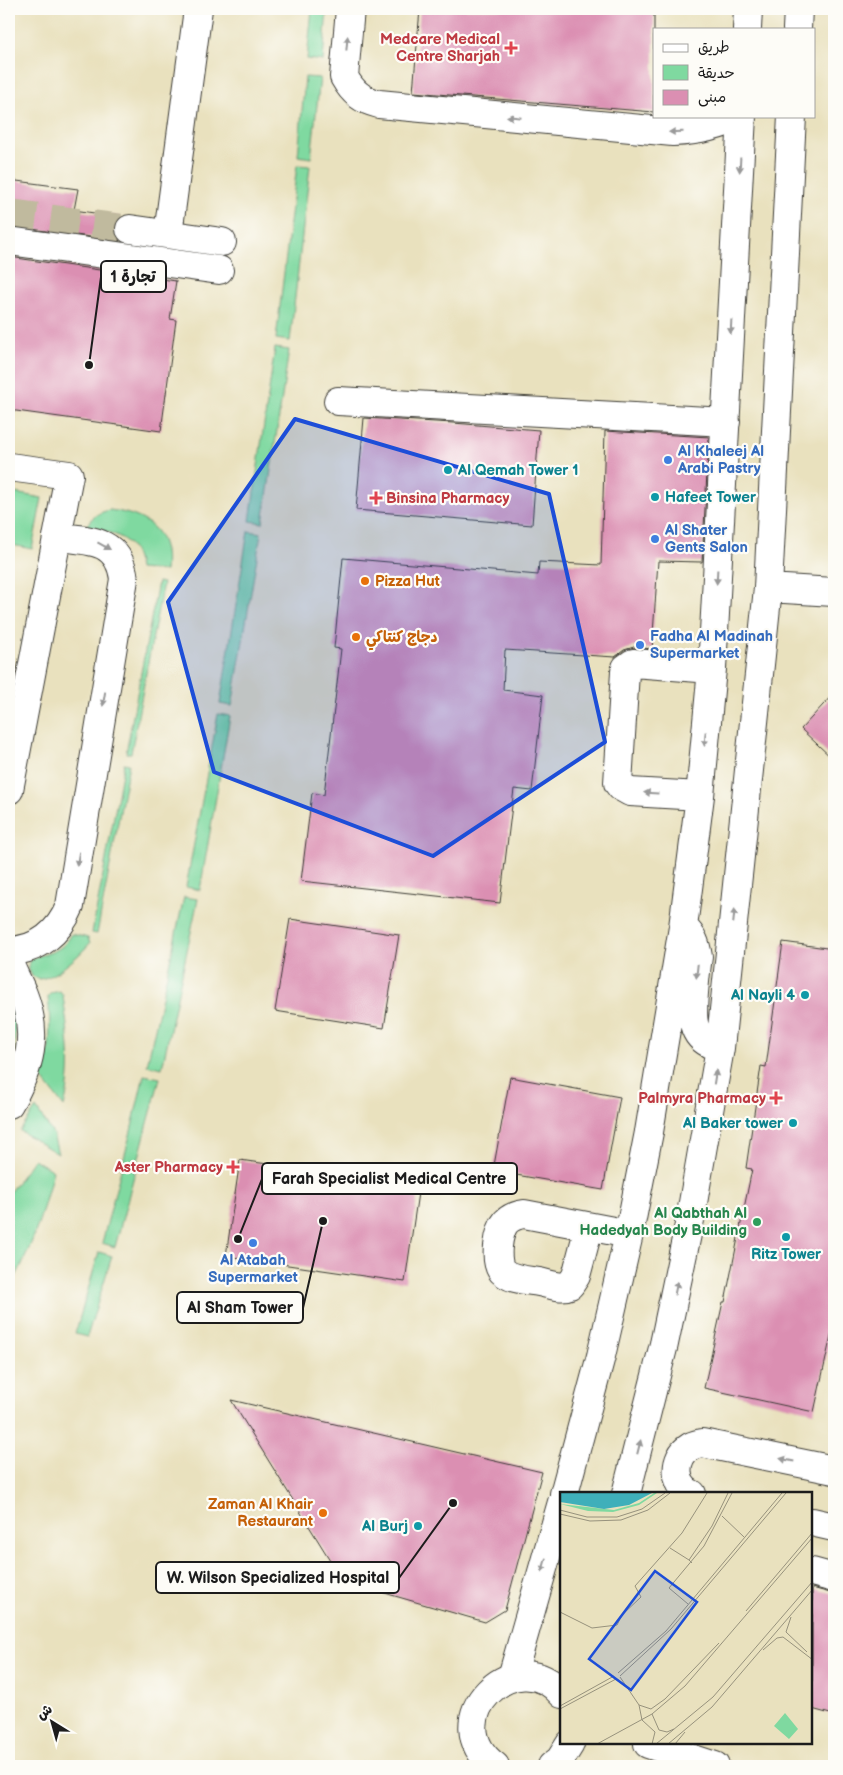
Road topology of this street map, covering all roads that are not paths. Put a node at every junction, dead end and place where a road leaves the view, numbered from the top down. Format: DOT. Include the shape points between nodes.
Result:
graph roads {
  1 [pos="198,9"];
  2 [pos="350,9"];
  3 [pos="748,9"];
  4 [pos="798,9"];
  5 [pos="747,28"];
  6 [pos="797,28"];
  7 [pos="736,118"];
  8 [pos="741,118"];
  9 [pos="792,118"];
  10 [pos="130,229"];
  11 [pos="168,234"];
  12 [pos="9,241"];
  13 [pos="222,242"];
  14 [pos="219,270"];
  15 [pos="338,401"];
  16 [pos="726,422"];
  17 [pos="9,467"];
  18 [pos="57,537"];
  19 [pos="768,588"];
  20 [pos="834,592"];
  21 [pos="712,669"];
  22 [pos="9,790"];
  23 [pos="700,796"];
  24 [pos="683,927"];
  25 [pos="9,951"];
  26 [pos="9,963"];
  27 [pos="16,997"];
  28 [pos="720,1048"];
  29 [pos="13,1087"];
  30 [pos="589,1226"];
  31 [pos="629,1234"];
  32 [pos="834,1470"];
  33 [pos="565,1492"];
  34 [pos="627,1492"];
  35 [pos="688,1492"];
  36 [pos="560,1509"];
  37 [pos="813,1522"];
  38 [pos="834,1527"];
  39 [pos="813,1572"];
  40 [pos="834,1578"];
  41 [pos="512,1677"];
  42 [pos="560,1692"];
  43 [pos="569,1745"];
  44 [pos="651,1745"];
  45 [pos="489,1764"];
  46 [pos="552,1766"];
  47 [pos="715,1766"];
  1 -- 11 [label="street"];
  7 -- 2 [label="street, one-way" via="709,128 673,132 368,101 358,96 344,78"];
  3 -- 5 [label="street"];
  4 -- 6 [label="street"];
  8 -- 16 [label="street, one-way"];
  9 -- 19 [label="street"];
  10 -- 11 [label="street"];
  11 -- 13 [label="street"];
  12 -- 14 [label="street"];
  15 -- 16 [label="street"];
  16 -- 21 [label="street, one-way"];
  17 -- 18 [label="street" via="69,476"];
  18 -- 22 [label="street"];
  18 -- 25 [label="street, one-way" via="92,540 108,547 120,561 124,579 70,906 66,918 50,936 29,949"];
  19 -- 20 [label="street"];
  28 -- 19 [label="street, one-way"];
  21 -- 23 [label="street, one-way"];
  23 -- 21 [label="street, one-way" via="630,792 618,783 626,668 633,663"];
  23 -- 24 [label="street"];
  24 -- 28 [label="street, one-way" via="697,948 695,1028 705,1042"];
  24 -- 31 [label="street" via="650,1132"];
  26 -- 27 [label="street"];
  27 -- 29 [label="street" via="31,1023 31,1038 26,1069"];
  34 -- 28 [label="street, one-way" via="664,1344"];
  30 -- 31 [label="street"];
  31 -- 33 [label="street"];
  32 -- 35 [label="street, one-way" via="702,1443 689,1447 680,1457 676,1470 679,1482"];
  36 -- 41 [label="street, one-way"];
  37 -- 38 [label="street"];
  39 -- 40 [label="street"];
  41 -- 42 [label="street" via="543,1679"];
  41 -- 45 [label="street" via="488,1690 476,1710 474,1734 478,1748"];
  43 -- 46 [label="street"];
  44 -- 47 [label="street"];
}
